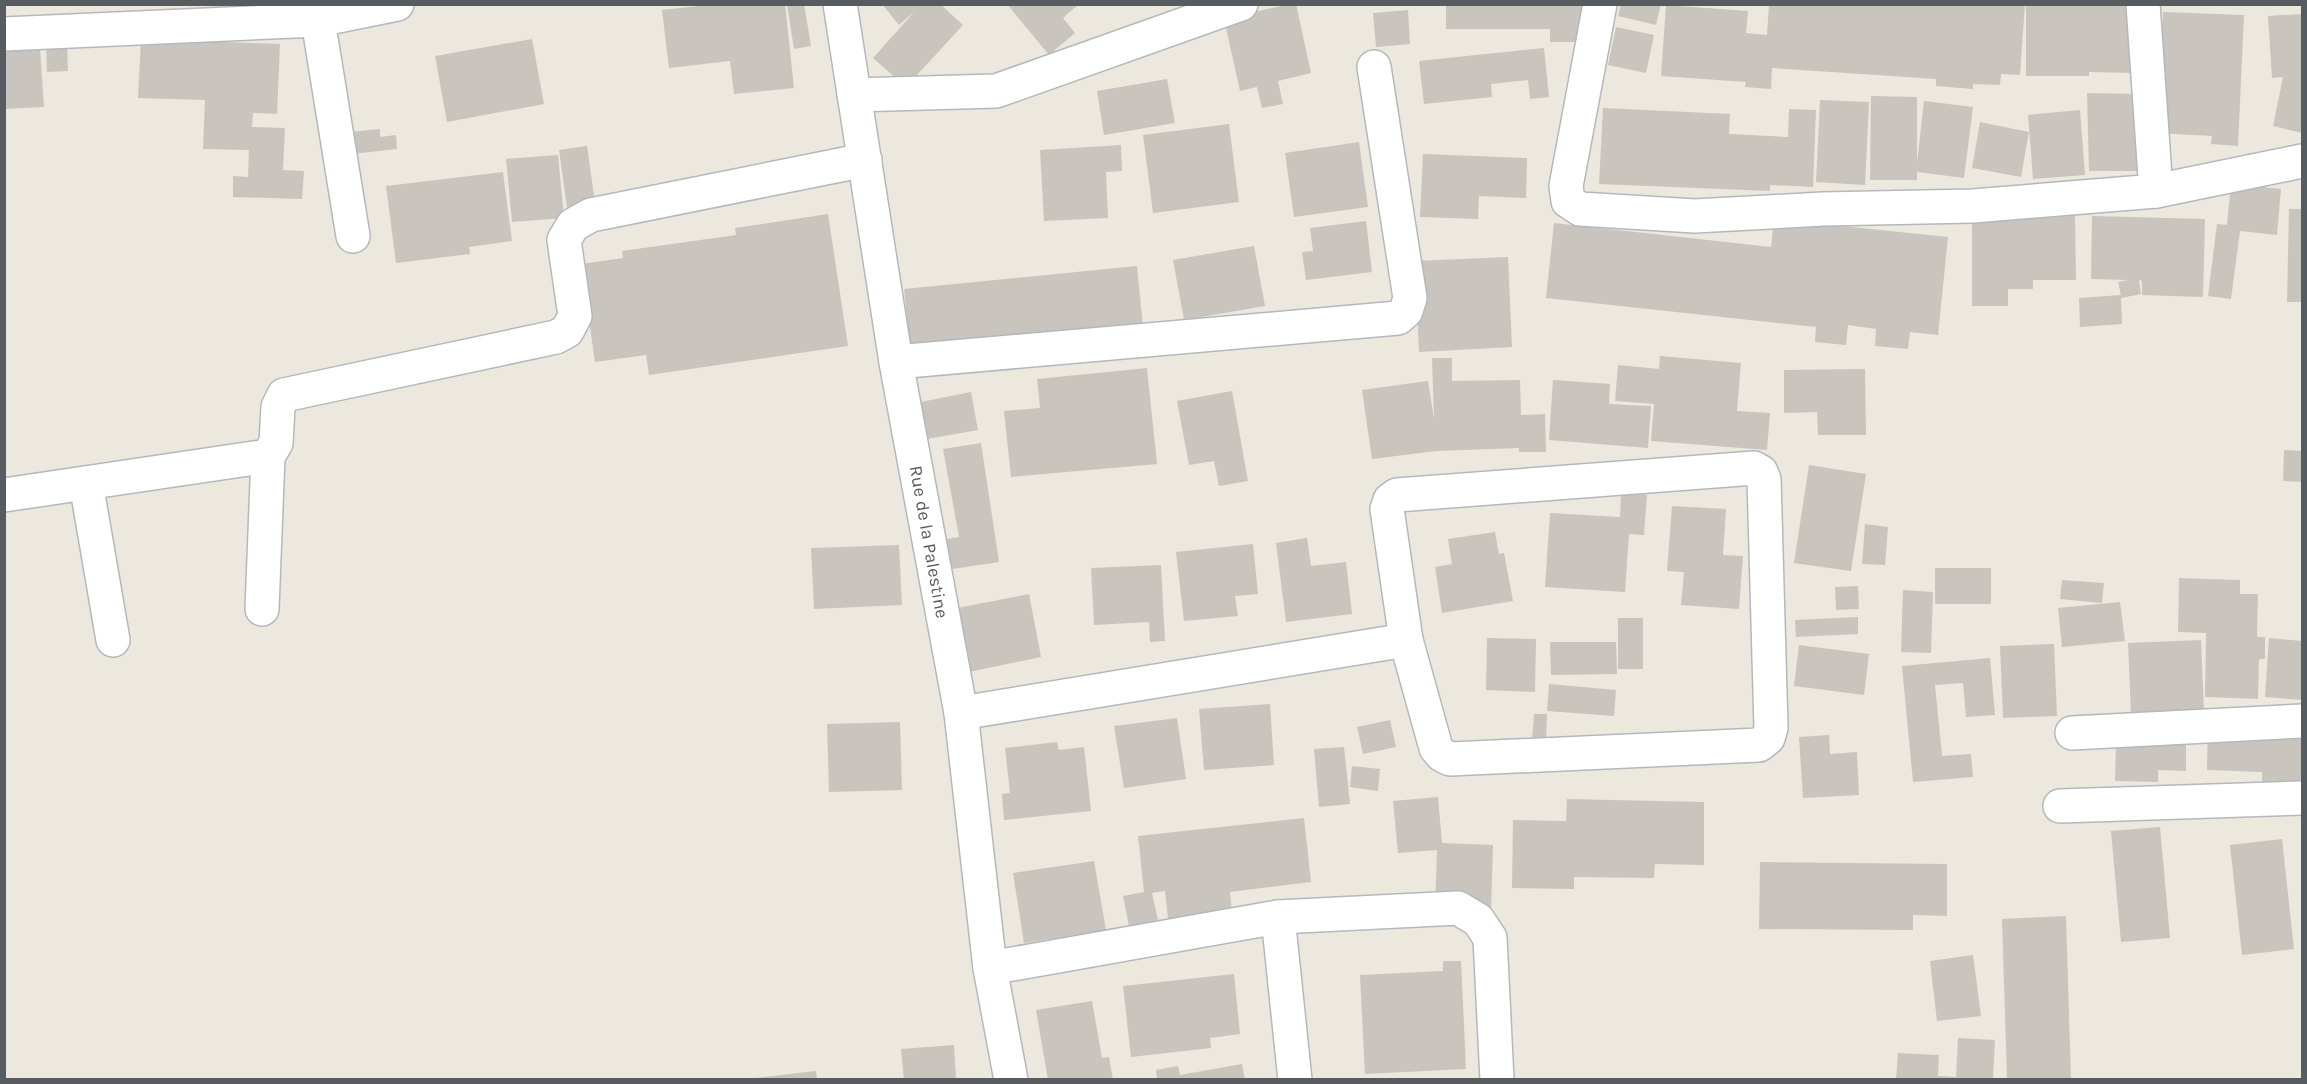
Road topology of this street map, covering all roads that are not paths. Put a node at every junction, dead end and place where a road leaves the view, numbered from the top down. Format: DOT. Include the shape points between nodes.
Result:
graph roads {
  1 [pos="397,4"];
  2 [pos="840,4"];
  3 [pos="1600,4"];
  4 [pos="2143,4"];
  5 [pos="1232,6"];
  6 [pos="318,20"];
  7 [pos="4,34"];
  8 [pos="1374,67"];
  9 [pos="854,95"];
  10 [pos="865,160"];
  11 [pos="2302,160"];
  12 [pos="2156,192"];
  13 [pos="354,236"];
  14 [pos="896,362"];
  15 [pos="268,456"];
  16 [pos="86,483"];
  17 [pos="4,495"];
  18 [pos="262,609"];
  19 [pos="113,640"];
  20 [pos="1406,640"];
  21 [pos="961,713"];
  22 [pos="2302,721"];
  23 [pos="2072,733"];
  24 [pos="2302,798"];
  25 [pos="2060,806"];
  26 [pos="1278,917"];
  27 [pos="990,968"];
  28 [pos="1011,1080"];
  29 [pos="1295,1080"];
  30 [pos="1497,1080"];
  1 -- 6 [label="street"];
  2 -- 9 [label="street, Rue de la Palestine"];
  3 -- 12 [label="street" via="1566,186 1568,201 1580,209 1695,216 1973,206"];
  4 -- 12 [label="street"];
  5 -- 9 [label="street" via="996,91"];
  6 -- 7 [label="street"];
  6 -- 13 [label="street"];
  8 -- 14 [label="street" via="1410,298 1398,318"];
  9 -- 10 [label="street, Rue de la Palestine"];
  10 -- 14 [label="street, Rue de la Palestine"];
  10 -- 15 [label="street" via="591,215 573,225 564,240 575,316 567,331 555,337 284,395 278,406 276,443"];
  11 -- 12 [label="street"];
  14 -- 21 [label="street, Rue de la Palestine"];
  15 -- 16 [label="street"];
  15 -- 18 [label="street"];
  16 -- 17 [label="street"];
  16 -- 19 [label="street"];
  20 -- 20 [label="street" via="1387,509 1397,495 1754,468 1761,472 1771,728 1768,738 1759,745 1450,759 1436,748"];
  20 -- 21 [label="street"];
  21 -- 27 [label="street, Rue de la Palestine"];
  22 -- 23 [label="street"];
  24 -- 25 [label="street"];
  26 -- 27 [label="street"];
  26 -- 29 [label="street"];
  26 -- 30 [label="street" via="1458,908 1478,920 1490,938"];
  27 -- 28 [label="street, Rue de la Palestine"];
}
